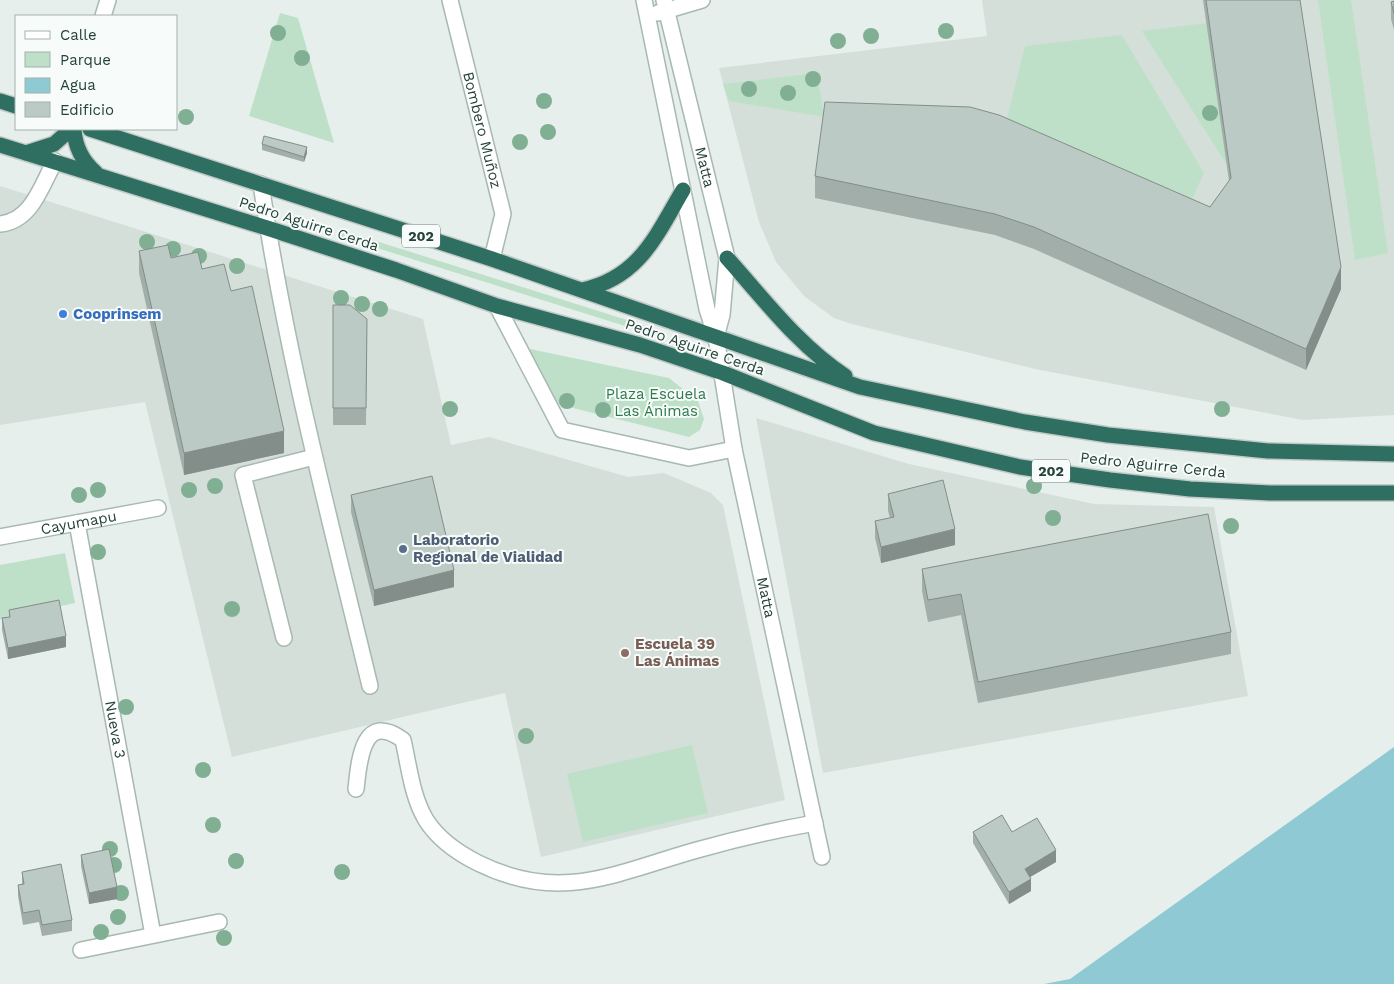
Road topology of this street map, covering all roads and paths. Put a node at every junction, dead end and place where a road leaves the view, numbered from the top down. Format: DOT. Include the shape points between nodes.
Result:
graph roads {
  1 [pos="108,0"];
  2 [pos="450,0"];
  3 [pos="644,0"];
  4 [pos="702,0"];
  5 [pos="666,5"];
  6 [pos="104,15"];
  7 [pos="647,17"];
  8 [pos="0,101"];
  9 [pos="15,106"];
  10 [pos="70,130"];
  11 [pos="74,130"];
  12 [pos="93,130"];
  13 [pos="0,145"];
  14 [pos="25,153"];
  15 [pos="54,161"];
  16 [pos="97,174"];
  17 [pos="260,184"];
  18 [pos="683,190"];
  19 [pos="0,224"];
  20 [pos="267,228"];
  21 [pos="727,258"];
  22 [pos="492,259"];
  23 [pos="581,290"];
  24 [pos="497,306"];
  25 [pos="716,337"];
  26 [pos="723,373"];
  27 [pos="860,386"];
  28 [pos="734,449"];
  29 [pos="1394,454"];
  30 [pos="314,457"];
  31 [pos="1394,493"];
  32 [pos="158,508"];
  33 [pos="77,523"];
  34 [pos="0,537"];
  35 [pos="284,638"];
  36 [pos="370,686"];
  37 [pos="356,789"];
  38 [pos="815,823"];
  39 [pos="822,857"];
  40 [pos="219,922"];
  41 [pos="153,935"];
  42 [pos="81,950"];
  1 -- 6 [label="street"];
  2 -- 22 [label="street, Bombero Muñoz" via="503,214"];
  3 -- 7 [label="street, Matta"];
  4 -- 5 [label="street"];
  5 -- 7 [label="street"];
  5 -- 21 [label="street, Matta"];
  7 -- 18 [label="street, Matta"];
  8 -- 9 [label="highway"];
  10 -- 14 [label="highway" via="45,149"];
  11 -- 16 [label="highway" via="78,150"];
  12 -- 17 [label="highway, Pedro Aguirre Cerda / 202"];
  13 -- 14 [label="highway, Pedro Aguirre Cerda / 202"];
  14 -- 15 [label="highway, Pedro Aguirre Cerda / 202"];
  15 -- 16 [label="highway, Pedro Aguirre Cerda / 202"];
  15 -- 19 [label="street" via="28,210 15,221"];
  16 -- 20 [label="highway, Pedro Aguirre Cerda / 202"];
  17 -- 20 [label="street"];
  17 -- 22 [label="highway, Pedro Aguirre Cerda / 202"];
  18 -- 23 [label="highway" via="647,251 634,265 608,282"];
  18 -- 25 [label="street, Matta" via="707,309"];
  20 -- 24 [label="highway, Pedro Aguirre Cerda / 202"];
  20 -- 30 [label="street"];
  21 -- 25 [label="street, Matta" via="722,315"];
  21 -- 27 [label="highway" via="809,348"];
  22 -- 23 [label="highway, Pedro Aguirre Cerda / 202"];
  23 -- 25 [label="highway, Pedro Aguirre Cerda / 202"];
  24 -- 26 [label="highway, Pedro Aguirre Cerda / 202" via="640,345"];
  24 -- 28 [label="street" via="562,430 689,458"];
  25 -- 26 [label="street, Matta"];
  25 -- 27 [label="highway, Pedro Aguirre Cerda / 202"];
  26 -- 28 [label="street, Matta"];
  26 -- 31 [label="highway, Pedro Aguirre Cerda / 202" via="874,434 1020,467 1190,489"];
  27 -- 29 [label="highway, Pedro Aguirre Cerda / 202" via="1025,422 1108,435 1268,451"];
  28 -- 38 [label="street, Matta"];
  30 -- 35 [label="street" via="243,475"];
  30 -- 36 [label="street"];
  32 -- 33 [label="street, Cayumapu"];
  33 -- 34 [label="street, Cayumapu"];
  33 -- 41 [label="street, Nueva 3"];
  37 -- 38 [label="street" via="362,745 381,732 397,735 403,740 418,804 425,819 443,840 492,870 537,882 560,884 600,880 722,843"];
  38 -- 39 [label="street, Matta"];
  40 -- 41 [label="street"];
  41 -- 42 [label="street"];
}
